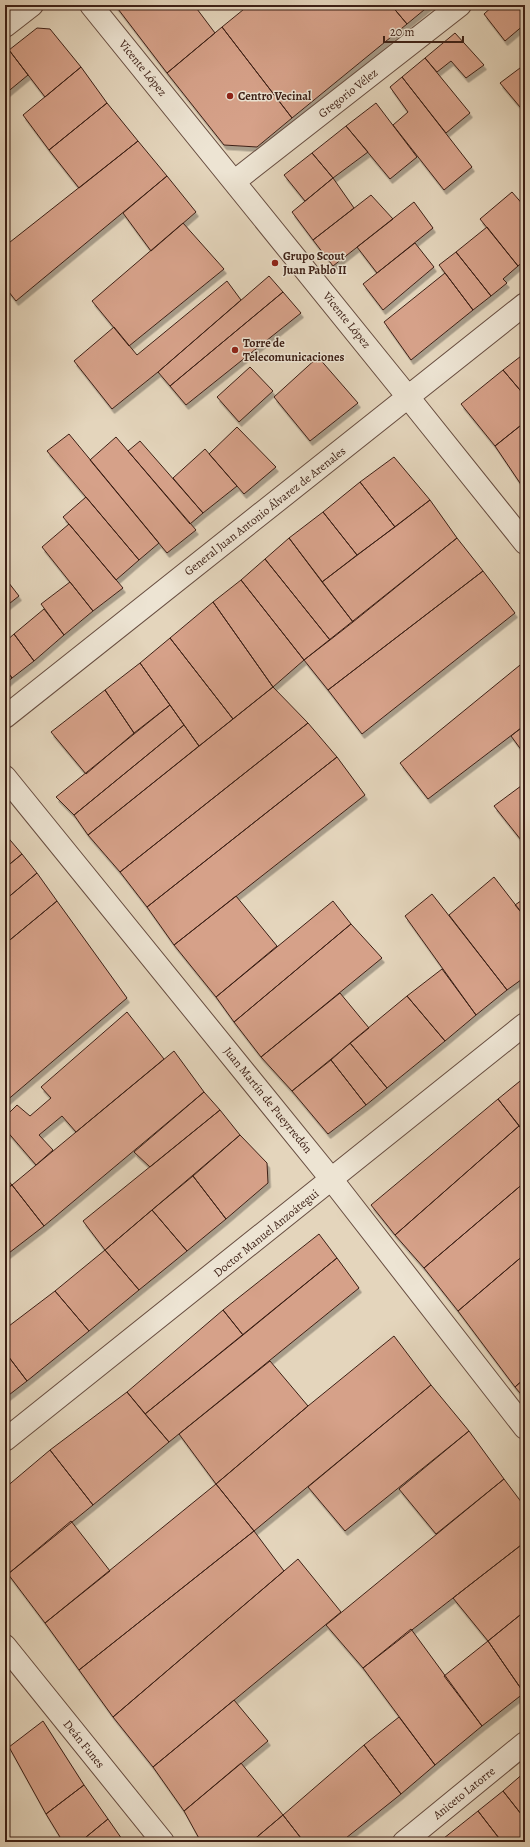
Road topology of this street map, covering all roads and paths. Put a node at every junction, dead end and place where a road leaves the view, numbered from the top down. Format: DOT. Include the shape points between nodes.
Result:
graph roads {
  1 [pos="32,5"];
  2 [pos="91,5"];
  3 [pos="460,5"];
  4 [pos="5,26"];
  5 [pos="235,181"];
  6 [pos="525,304"];
  7 [pos="408,397"];
  8 [pos="525,543"];
  9 [pos="5,718"];
  10 [pos="5,777"];
  11 [pos="525,1024"];
  12 [pos="332,1180"];
  13 [pos="525,1428"];
  14 [pos="5,1440"];
  15 [pos="5,1646"];
  16 [pos="525,1743"];
  17 [pos="163,1842"];
  18 [pos="404,1842"];
  1 -- 4 [label="street"];
  2 -- 5 [label="street, Vicente López"];
  3 -- 5 [label="street, Gregorio Vélez"];
  5 -- 7 [label="street, Vicente López"];
  6 -- 7 [label="street, General Juan Antonio Álvarez de Arenales"];
  7 -- 8 [label="street, Vicente López"];
  7 -- 9 [label="street, General Juan Antonio Álvarez de Arenales"];
  10 -- 12 [label="street, Juan Martín de Pueyrredón"];
  11 -- 12 [label="street, Doctor Manuel Anzoátegui"];
  12 -- 13 [label="street, Juan Martín de Pueyrredón"];
  12 -- 14 [label="street, Doctor Manuel Anzoátegui"];
  15 -- 17 [label="street, Deán Funes"];
  16 -- 18 [label="street, Aniceto Latorre"];
}
